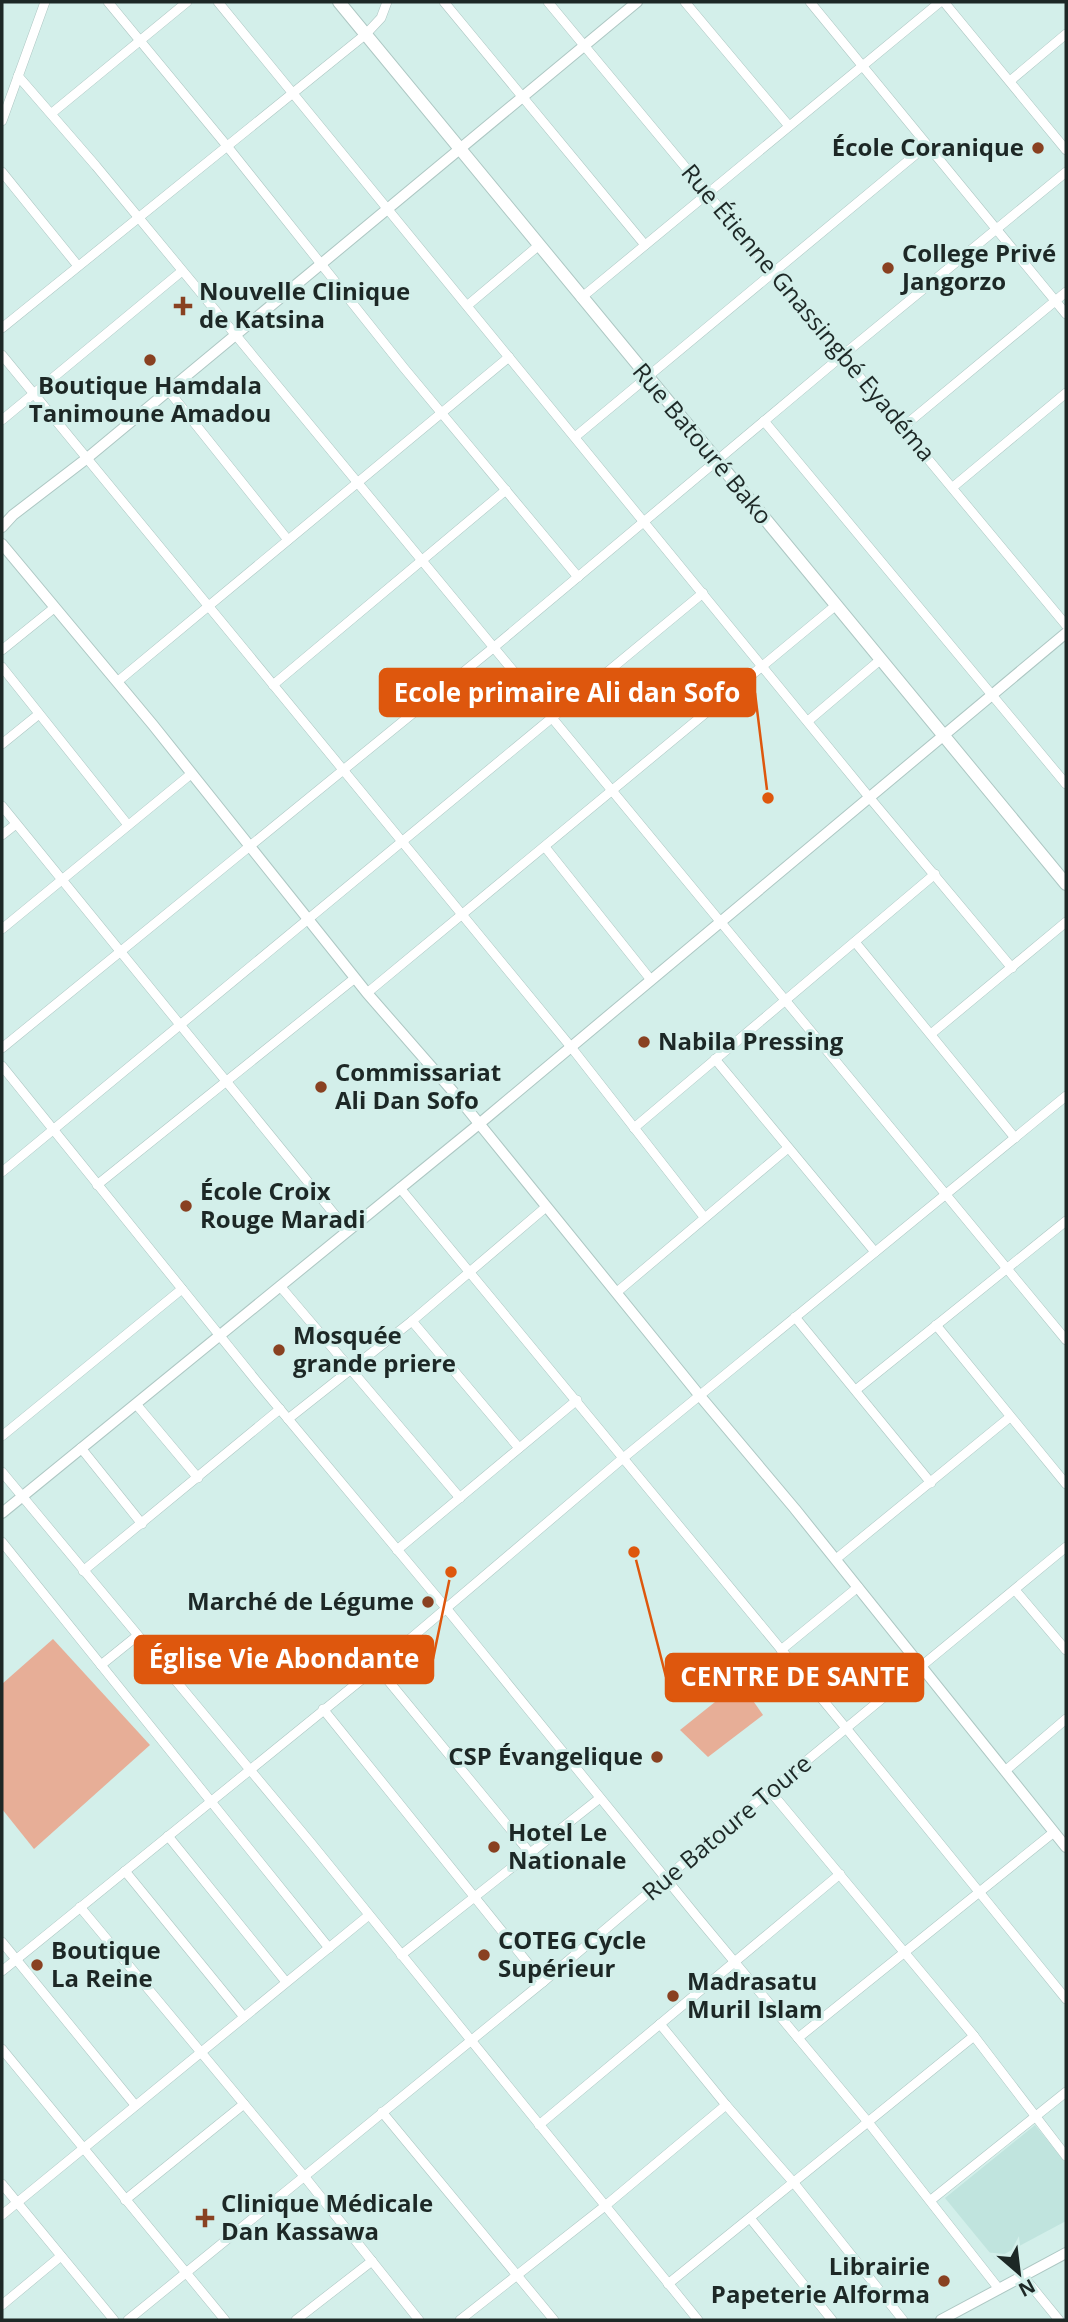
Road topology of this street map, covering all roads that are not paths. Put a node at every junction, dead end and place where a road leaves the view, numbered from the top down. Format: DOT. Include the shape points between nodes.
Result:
graph roads {
  1 [pos="45,2"];
  2 [pos="108,2"];
  3 [pos="187,2"];
  4 [pos="218,2"];
  5 [pos="339,2"];
  6 [pos="387,2"];
  7 [pos="444,2"];
  8 [pos="548,2"];
  9 [pos="637,2"];
  10 [pos="685,2"];
  11 [pos="810,2"];
  12 [pos="942,2"];
  13 [pos="366,34"];
  14 [pos="1066,34"];
  15 [pos="139,40"];
  16 [pos="583,46"];
  17 [pos="862,66"];
  18 [pos="18,76"];
  19 [pos="1010,81"];
  20 [pos="293,93"];
  21 [pos="522,96"];
  22 [pos="52,113"];
  23 [pos="2,121"];
  24 [pos="789,126"];
  25 [pos="927,145"];
  26 [pos="227,146"];
  27 [pos="458,148"];
  28 [pos="1066,150"];
  29 [pos="2,172"];
  30 [pos="1066,172"];
  31 [pos="708,192"];
  32 [pos="387,208"];
  33 [pos="138,218"];
  34 [pos="998,229"];
  35 [pos="645,245"];
  36 [pos="538,246"];
  37 [pos="320,264"];
  38 [pos="78,266"];
  39 [pos="182,271"];
  40 [pos="774,272"];
  41 [pos="1066,292"];
  42 [pos="581,298"];
  43 [pos="1056,301"];
  44 [pos="468,305"];
  45 [pos="1066,314"];
  46 [pos="2,328"];
  47 [pos="234,335"];
  48 [pos="2,355"];
  49 [pos="843,355"];
  50 [pos="509,357"];
  51 [pos="647,377"];
  52 [pos="168,390"];
  53 [pos="34,393"];
  54 [pos="1066,393"];
  55 [pos="442,413"];
  56 [pos="2,420"];
  57 [pos="764,421"];
  58 [pos="903,427"];
  59 [pos="575,437"];
  60 [pos="86,459"];
  61 [pos="716,461"];
  62 [pos="357,483"];
  63 [pos="953,487"];
  64 [pos="506,491"];
  65 [pos="7,518"];
  66 [pos="644,521"];
  67 [pos="2,527"];
  68 [pos="288,540"];
  69 [pos="2,544"];
  70 [pos="421,561"];
  71 [pos="578,577"];
  72 [pos="703,593"];
  73 [pos="835,606"];
  74 [pos="207,607"];
  75 [pos="54,608"];
  76 [pos="1066,625"];
  77 [pos="1066,633"];
  78 [pos="493,648"];
  79 [pos="2,650"];
  80 [pos="880,660"];
  81 [pos="763,666"];
  82 [pos="2,667"];
  83 [pos="117,682"];
  84 [pos="273,685"];
  85 [pos="992,695"];
  86 [pos="39,714"];
  87 [pos="551,718"];
  88 [pos="808,721"];
  89 [pos="943,736"];
  90 [pos="2,744"];
  91 [pos="342,769"];
  92 [pos="191,774"];
  93 [pos="1066,784"];
  94 [pos="612,791"];
  95 [pos="869,797"];
  96 [pos="2,806"];
  97 [pos="16,824"];
  98 [pos="128,825"];
  99 [pos="2,835"];
  100 [pos="402,841"];
  101 [pos="248,846"];
  102 [pos="544,847"];
  103 [pos="935,874"];
  104 [pos="62,879"];
  105 [pos="1065,879"];
  106 [pos="463,915"];
  107 [pos="308,919"];
  108 [pos="721,922"];
  109 [pos="1066,922"];
  110 [pos="2,929"];
  111 [pos="855,942"];
  112 [pos="120,951"];
  113 [pos="1012,968"];
  114 [pos="355,978"];
  115 [pos="651,980"];
  116 [pos="367,993"];
  117 [pos="785,1000"];
  118 [pos="180,1024"];
  119 [pos="931,1034"];
  120 [pos="571,1047"];
  121 [pos="2,1048"];
  122 [pos="715,1059"];
  123 [pos="2,1066"];
  124 [pos="226,1081"];
  125 [pos="1066,1096"];
  126 [pos="479,1124"];
  127 [pos="54,1128"];
  128 [pos="634,1128"];
  129 [pos="1015,1138"];
  130 [pos="788,1148"];
  131 [pos="2,1172"];
  132 [pos="97,1185"];
  133 [pos="400,1188"];
  134 [pos="946,1194"];
  135 [pos="546,1207"];
  136 [pos="705,1217"];
  137 [pos="1066,1221"];
  138 [pos="348,1231"];
  139 [pos="875,1252"];
  140 [pos="1007,1268"];
  141 [pos="470,1272"];
  142 [pos="279,1286"];
  143 [pos="182,1289"];
  144 [pos="617,1292"];
  145 [pos="795,1317"];
  146 [pos="412,1321"];
  147 [pos="936,1325"];
  148 [pos="219,1335"];
  149 [pos="1066,1340"];
  150 [pos="351,1368"];
  151 [pos="856,1389"];
  152 [pos="699,1396"];
  153 [pos="576,1400"];
  154 [pos="136,1404"];
  155 [pos="280,1409"];
  156 [pos="1010,1417"];
  157 [pos="288,1419"];
  158 [pos="2,1436"];
  159 [pos="81,1448"];
  160 [pos="519,1448"];
  161 [pos="622,1459"];
  162 [pos="2,1472"];
  163 [pos="198,1478"];
  164 [pos="931,1483"];
  165 [pos="1066,1483"];
  166 [pos="22,1497"];
  167 [pos="460,1497"];
  168 [pos="2,1513"];
  169 [pos="142,1524"];
  170 [pos="2,1542"];
  171 [pos="1066,1547"];
  172 [pos="397,1550"];
  173 [pos="836,1559"];
  174 [pos="83,1571"];
  175 [pos="858,1587"];
  176 [pos="1015,1590"];
  177 [pos="446,1608"];
  178 [pos="137,1636"];
  179 [pos="781,1650"];
  180 [pos="1066,1650"];
  181 [pos="101,1665"];
  182 [pos="922,1666"];
  183 [pos="377,1667"];
  184 [pos="323,1709"];
  185 [pos="1066,1719"];
  186 [pos="846,1728"];
  187 [pos="250,1770"];
  188 [pos="1005,1771"];
  189 [pos="770,1791"];
  190 [pos="600,1798"];
  191 [pos="211,1802"];
  192 [pos="1054,1832"];
  193 [pos="168,1836"];
  194 [pos="1066,1847"];
  195 [pos="530,1853"];
  196 [pos="125,1871"];
  197 [pos="840,1874"];
  198 [pos="666,1879"];
  199 [pos="979,1892"];
  200 [pos="474,1898"];
  201 [pos="80,1907"];
  202 [pos="369,1915"];
  203 [pos="2,1942"];
  204 [pos="329,1948"];
  205 [pos="905,1952"];
  206 [pos="401,1955"];
  207 [pos="15,1960"];
  208 [pos="734,1962"];
  209 [pos="2,1971"];
  210 [pos="286,1982"];
  211 [pos="543,1982"];
  212 [pos="1066,1999"];
  213 [pos="244,2017"];
  214 [pos="660,2024"];
  215 [pos="974,2036"];
  216 [pos="798,2038"];
  217 [pos="469,2040"];
  218 [pos="2,2049"];
  219 [pos="201,2052"];
  220 [pos="1066,2092"];
  221 [pos="244,2104"];
  222 [pos="135,2105"];
  223 [pos="726,2105"];
  224 [pos="382,2112"];
  225 [pos="1036,2116"];
  226 [pos="868,2122"];
  227 [pos="539,2125"];
  228 [pos="84,2149"];
  229 [pos="1066,2156"];
  230 [pos="304,2176"];
  231 [pos="794,2183"];
  232 [pos="2,2184"];
  233 [pos="125,2200"];
  234 [pos="931,2200"];
  235 [pos="17,2203"];
  236 [pos="605,2206"];
  237 [pos="2,2215"];
  238 [pos="750,2218"];
  239 [pos="1066,2253"];
  240 [pos="61,2256"];
  241 [pos="372,2261"];
  242 [pos="186,2273"];
  243 [pos="518,2275"];
  244 [pos="1023,2276"];
  245 [pos="668,2284"];
  246 [pos="999,2289"];
  247 [pos="2,2305"];
  248 [pos="114,2320"];
  249 [pos="128,2320"];
  250 [pos="225,2320"];
  251 [pos="296,2320"];
  252 [pos="419,2320"];
  253 [pos="460,2320"];
  254 [pos="554,2320"];
  255 [pos="698,2320"];
  256 [pos="832,2320"];
  257 [pos="903,2320"];
  258 [pos="941,2320"];
  259 [pos="1059,2320"];
  1 -- 18 [label="street"];
  2 -- 15 [label="street"];
  3 -- 15 [label="street"];
  4 -- 20 [label="street"];
  5 -- 13 [label="main road, Rue Batouré Bako"];
  6 -- 13 [label="street" via="381,19"];
  7 -- 21 [label="street"];
  8 -- 16 [label="street, Rue Étienne Gnassingbé Eyadéma"];
  9 -- 16 [label="street"];
  10 -- 24 [label="street"];
  11 -- 17 [label="street"];
  12 -- 17 [label="street"];
  12 -- 19 [label="street"];
  13 -- 20 [label="street"];
  13 -- 27 [label="main road, Rue Batouré Bako"];
  14 -- 19 [label="street"];
  15 -- 22 [label="street"];
  15 -- 26 [label="street"];
  16 -- 21 [label="street"];
  16 -- 31 [label="street, Rue Étienne Gnassingbé Eyadéma"];
  17 -- 24 [label="street"];
  17 -- 25 [label="street"];
  18 -- 22 [label="street"];
  18 -- 23 [label="street"];
  19 -- 28 [label="street"];
  20 -- 26 [label="street"];
  20 -- 32 [label="street"];
  21 -- 27 [label="street"];
  21 -- 35 [label="street"];
  22 -- 33 [label="street"];
  24 -- 31 [label="street"];
  25 -- 34 [label="street"];
  25 -- 40 [label="street"];
  26 -- 33 [label="street"];
  26 -- 37 [label="street"];
  27 -- 32 [label="street"];
  27 -- 36 [label="main road, Rue Batouré Bako"];
  29 -- 38 [label="street"];
  30 -- 34 [label="street"];
  31 -- 35 [label="street"];
  31 -- 40 [label="street, Rue Étienne Gnassingbé Eyadéma"];
  32 -- 37 [label="street"];
  32 -- 44 [label="street"];
  33 -- 38 [label="street"];
  33 -- 39 [label="street"];
  34 -- 43 [label="street"];
  34 -- 49 [label="street"];
  35 -- 42 [label="street"];
  36 -- 42 [label="main road, Rue Batouré Bako"];
  36 -- 44 [label="street"];
  37 -- 47 [label="street"];
  37 -- 55 [label="street"];
  38 -- 46 [label="street"];
  39 -- 47 [label="street"];
  39 -- 53 [label="street"];
  40 -- 49 [label="street, Rue Étienne Gnassingbé Eyadéma"];
  40 -- 51 [label="street"];
  41 -- 43 [label="street"];
  42 -- 51 [label="main road, Rue Batouré Bako"];
  43 -- 45 [label="street"];
  43 -- 58 [label="street"];
  44 -- 50 [label="street"];
  47 -- 52 [label="street"];
  47 -- 62 [label="street"];
  48 -- 53 [label="street"];
  49 -- 57 [label="street"];
  49 -- 58 [label="street, Rue Étienne Gnassingbé Eyadéma"];
  50 -- 55 [label="street"];
  50 -- 59 [label="street"];
  51 -- 59 [label="street"];
  51 -- 61 [label="main road, Rue Batouré Bako"];
  52 -- 60 [label="street"];
  52 -- 68 [label="street"];
  53 -- 56 [label="street"];
  53 -- 60 [label="street"];
  54 -- 63 [label="street"];
  55 -- 62 [label="street"];
  55 -- 64 [label="street"];
  57 -- 61 [label="street"];
  57 -- 85 [label="street"];
  58 -- 63 [label="street, Rue Étienne Gnassingbé Eyadéma"];
  59 -- 66 [label="street"];
  60 -- 65 [label="street"];
  60 -- 74 [label="street"];
  61 -- 66 [label="street"];
  61 -- 73 [label="main road, Rue Batouré Bako"];
  62 -- 68 [label="street"];
  62 -- 70 [label="street"];
  63 -- 76 [label="street, Rue Étienne Gnassingbé Eyadéma"];
  64 -- 70 [label="street"];
  64 -- 71 [label="street"];
  65 -- 67 [label="street"];
  66 -- 71 [label="street"];
  66 -- 72 [label="street"];
  68 -- 74 [label="street"];
  69 -- 75 [label="street"];
  70 -- 78 [label="street"];
  70 -- 84 [label="street"];
  71 -- 78 [label="street"];
  72 -- 81 [label="street"];
  72 -- 87 [label="street"];
  73 -- 80 [label="main road, Rue Batouré Bako"];
  73 -- 81 [label="street"];
  74 -- 83 [label="street"];
  74 -- 84 [label="street"];
  75 -- 79 [label="street"];
  75 -- 83 [label="street"];
  77 -- 85 [label="street"];
  78 -- 87 [label="street"];
  78 -- 91 [label="street"];
  80 -- 88 [label="street"];
  80 -- 89 [label="main road, Rue Batouré Bako"];
  81 -- 88 [label="street"];
  81 -- 94 [label="street"];
  82 -- 86 [label="street"];
  83 -- 92 [label="street"];
  84 -- 91 [label="street"];
  85 -- 89 [label="street"];
  85 -- 93 [label="street"];
  86 -- 90 [label="street"];
  86 -- 98 [label="street"];
  87 -- 94 [label="street"];
  87 -- 100 [label="street"];
  88 -- 95 [label="street"];
  89 -- 95 [label="street"];
  89 -- 105 [label="main road, Rue Batouré Bako"];
  91 -- 100 [label="street"];
  91 -- 101 [label="street"];
  92 -- 98 [label="street"];
  92 -- 101 [label="street"];
  94 -- 102 [label="street"];
  94 -- 108 [label="street"];
  95 -- 103 [label="street"];
  95 -- 108 [label="street"];
  96 -- 97 [label="street"];
  97 -- 99 [label="street"];
  97 -- 104 [label="street"];
  98 -- 104 [label="street"];
  100 -- 106 [label="street"];
  100 -- 107 [label="street"];
  101 -- 107 [label="street"];
  101 -- 112 [label="street"];
  102 -- 106 [label="street"];
  102 -- 115 [label="street"];
  103 -- 111 [label="street"];
  103 -- 113 [label="street"];
  104 -- 110 [label="street"];
  104 -- 112 [label="street"];
  106 -- 116 [label="street"];
  106 -- 120 [label="street"];
  107 -- 114 [label="street"];
  107 -- 118 [label="street"];
  108 -- 115 [label="street"];
  108 -- 117 [label="street"];
  109 -- 113 [label="street"];
  111 -- 117 [label="street"];
  111 -- 119 [label="street"];
  112 -- 118 [label="street"];
  112 -- 121 [label="street"];
  113 -- 119 [label="street"];
  114 -- 116 [label="street"];
  114 -- 124 [label="street"];
  115 -- 120 [label="street"];
  116 -- 126 [label="street"];
  117 -- 122 [label="street"];
  117 -- 134 [label="street"];
  118 -- 124 [label="street"];
  118 -- 127 [label="street"];
  119 -- 129 [label="street"];
  120 -- 126 [label="street"];
  120 -- 128 [label="street"];
  122 -- 128 [label="street"];
  122 -- 130 [label="street"];
  123 -- 127 [label="street"];
  124 -- 132 [label="street"];
  124 -- 138 [label="street"];
  125 -- 129 [label="street"];
  126 -- 133 [label="street"];
  126 -- 135 [label="street"];
  127 -- 131 [label="street"];
  127 -- 132 [label="street"];
  128 -- 136 [label="street"];
  129 -- 134 [label="street"];
  130 -- 136 [label="street"];
  130 -- 139 [label="street"];
  132 -- 143 [label="street"];
  133 -- 138 [label="street"];
  133 -- 141 [label="street"];
  134 -- 139 [label="street"];
  134 -- 140 [label="street"];
  135 -- 141 [label="street"];
  135 -- 144 [label="street"];
  136 -- 144 [label="street"];
  137 -- 140 [label="street"];
  138 -- 142 [label="street"];
  139 -- 145 [label="street"];
  140 -- 147 [label="street"];
  140 -- 149 [label="street"];
  141 -- 146 [label="street"];
  141 -- 153 [label="street"];
  142 -- 148 [label="street"];
  142 -- 150 [label="street"];
  143 -- 148 [label="street"];
  143 -- 158 [label="street"];
  144 -- 152 [label="street"];
  145 -- 151 [label="street"];
  145 -- 152 [label="street"];
  146 -- 150 [label="street"];
  146 -- 160 [label="street"];
  147 -- 151 [label="street"];
  147 -- 156 [label="street"];
  148 -- 154 [label="street"];
  148 -- 155 [label="street"];
  150 -- 157 [label="street"];
  150 -- 167 [label="street"];
  151 -- 164 [label="street"];
  152 -- 161 [label="street"];
  152 -- 173 [label="street"];
  153 -- 160 [label="street"];
  153 -- 161 [label="street"];
  154 -- 159 [label="street"];
  154 -- 163 [label="street"];
  155 -- 157 [label="street"];
  155 -- 163 [label="street"];
  156 -- 164 [label="street"];
  156 -- 165 [label="street"];
  157 -- 172 [label="street"];
  159 -- 166 [label="street"];
  159 -- 169 [label="street"];
  160 -- 167 [label="street"];
  161 -- 177 [label="street"];
  161 -- 179 [label="street"];
  162 -- 166 [label="street"];
  163 -- 169 [label="street"];
  164 -- 173 [label="street"];
  166 -- 168 [label="street"];
  166 -- 174 [label="street"];
  167 -- 172 [label="street"];
  169 -- 174 [label="street"];
  170 -- 181 [label="street"];
  171 -- 176 [label="street, Rue Batoure Toure"];
  172 -- 177 [label="street"];
  173 -- 175 [label="street"];
  174 -- 178 [label="street"];
  175 -- 179 [label="street"];
  175 -- 182 [label="street"];
  176 -- 180 [label="street"];
  176 -- 182 [label="street, Rue Batoure Toure"];
  177 -- 183 [label="street"];
  177 -- 190 [label="street"];
  178 -- 181 [label="street"];
  178 -- 187 [label="street"];
  179 -- 186 [label="street"];
  181 -- 191 [label="street"];
  182 -- 186 [label="street, Rue Batoure Toure"];
  182 -- 188 [label="street"];
  183 -- 184 [label="street"];
  183 -- 195 [label="street"];
  184 -- 187 [label="street"];
  184 -- 200 [label="street"];
  185 -- 188 [label="street"];
  186 -- 189 [label="street, Rue Batoure Toure"];
  186 -- 199 [label="street"];
  187 -- 191 [label="street"];
  187 -- 202 [label="street"];
  188 -- 192 [label="street"];
  189 -- 197 [label="street"];
  189 -- 198 [label="street, Rue Batoure Toure"];
  190 -- 195 [label="street"];
  190 -- 198 [label="street"];
  191 -- 193 [label="street"];
  191 -- 204 [label="street"];
  192 -- 194 [label="street"];
  192 -- 199 [label="street"];
  193 -- 196 [label="street"];
  193 -- 210 [label="street"];
  195 -- 200 [label="street"];
  196 -- 201 [label="street"];
  196 -- 213 [label="street"];
  197 -- 205 [label="street"];
  197 -- 208 [label="street"];
  198 -- 208 [label="street"];
  198 -- 211 [label="street, Rue Batoure Toure"];
  199 -- 205 [label="street"];
  199 -- 212 [label="street"];
  200 -- 206 [label="street"];
  200 -- 211 [label="street"];
  201 -- 207 [label="street"];
  201 -- 219 [label="street"];
  202 -- 204 [label="street"];
  202 -- 206 [label="street"];
  203 -- 207 [label="street"];
  204 -- 210 [label="street"];
  205 -- 215 [label="street"];
  205 -- 216 [label="street"];
  206 -- 217 [label="street"];
  207 -- 209 [label="street"];
  207 -- 222 [label="street"];
  208 -- 214 [label="street"];
  208 -- 216 [label="street"];
  210 -- 213 [label="street"];
  211 -- 217 [label="street, Rue Batoure Toure"];
  213 -- 219 [label="street"];
  214 -- 223 [label="street"];
  214 -- 227 [label="street"];
  215 -- 225 [label="street"];
  215 -- 226 [label="street"];
  216 -- 226 [label="street"];
  217 -- 224 [label="street, Rue Batoure Toure"];
  217 -- 227 [label="street"];
  218 -- 228 [label="street"];
  219 -- 221 [label="street"];
  219 -- 222 [label="street"];
  220 -- 225 [label="street"];
  221 -- 230 [label="street"];
  221 -- 233 [label="street"];
  222 -- 228 [label="street"];
  223 -- 231 [label="street"];
  223 -- 236 [label="street"];
  224 -- 230 [label="street, Rue Batoure Toure"];
  224 -- 243 [label="street"];
  225 -- 229 [label="street"];
  225 -- 234 [label="street"];
  226 -- 231 [label="street"];
  226 -- 234 [label="street"];
  227 -- 236 [label="street"];
  228 -- 233 [label="street"];
  228 -- 235 [label="street"];
  230 -- 241 [label="street"];
  230 -- 242 [label="street, Rue Batoure Toure"];
  231 -- 238 [label="street"];
  231 -- 257 [label="street"];
  232 -- 235 [label="street"];
  233 -- 242 [label="street"];
  234 -- 246 [label="street"];
  235 -- 237 [label="street"];
  235 -- 240 [label="street"];
  236 -- 243 [label="street"];
  236 -- 245 [label="street"];
  238 -- 245 [label="street"];
  238 -- 256 [label="street"];
  239 -- 244 [label="street"];
  240 -- 247 [label="street"];
  240 -- 248 [label="street"];
  241 -- 251 [label="street"];
  241 -- 252 [label="street"];
  242 -- 249 [label="street, Rue Batoure Toure"];
  242 -- 250 [label="street"];
  243 -- 253 [label="street"];
  243 -- 254 [label="street"];
  244 -- 246 [label="street"];
  244 -- 259 [label="street"];
  245 -- 255 [label="street"];
  246 -- 258 [label="street"];
}
